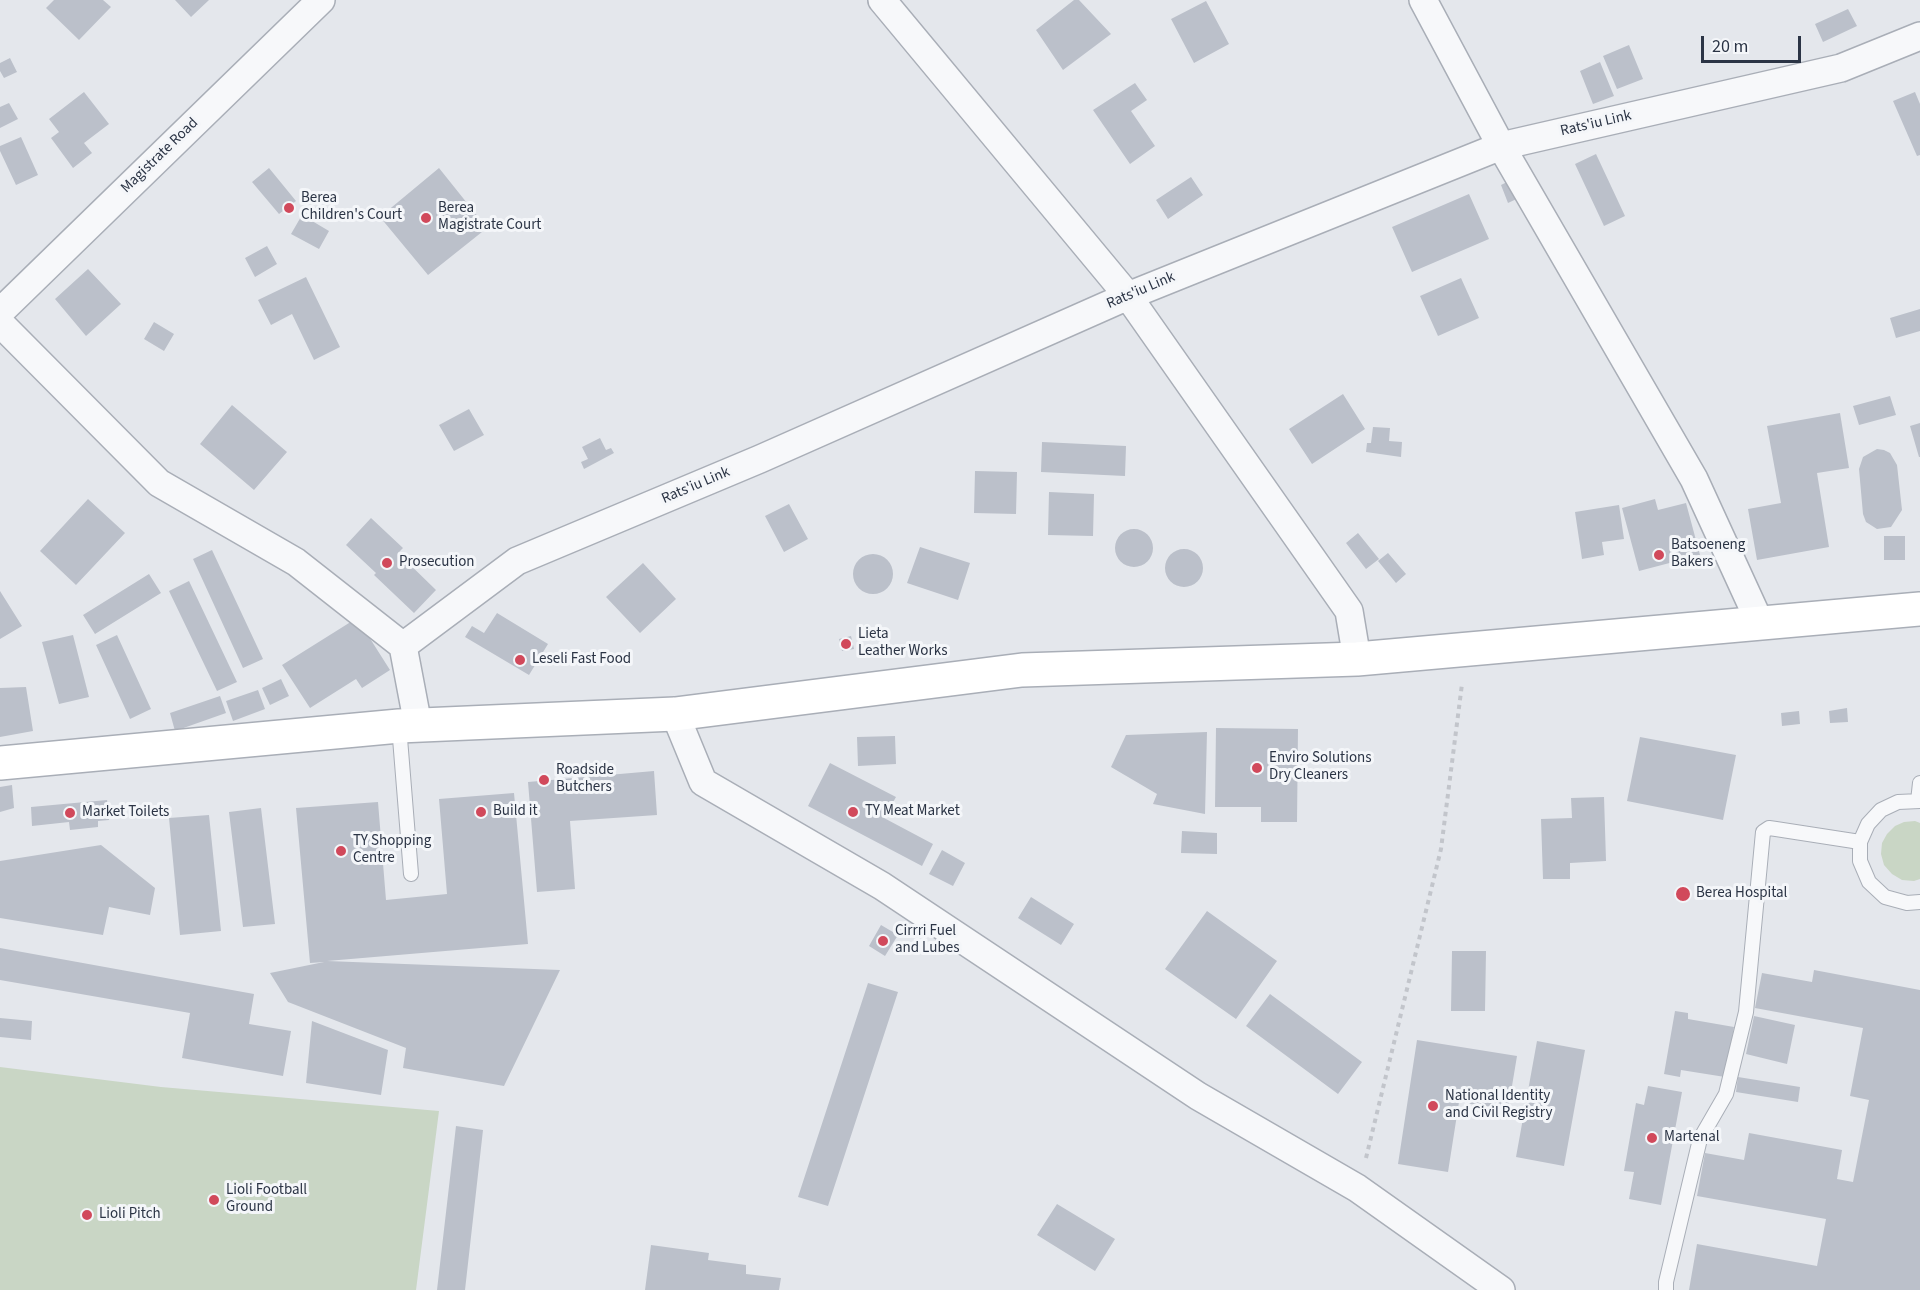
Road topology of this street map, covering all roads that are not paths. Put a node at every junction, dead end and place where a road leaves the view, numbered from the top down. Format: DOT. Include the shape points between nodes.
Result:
graph roads {
  1 [pos="292,0"];
  2 [pos="321,0"];
  3 [pos="882,0"];
  4 [pos="1422,0"];
  5 [pos="284,34"];
  6 [pos="1920,36"];
  7 [pos="1501,146"];
  8 [pos="1128,296"];
  9 [pos="0,312"];
  10 [pos="0,323"];
  11 [pos="1920,609"];
  12 [pos="1760,623"];
  13 [pos="403,646"];
  14 [pos="1357,659"];
  15 [pos="675,714"];
  16 [pos="408,725"];
  17 [pos="0,763"];
  18 [pos="1920,783"];
  19 [pos="1919,801"];
  20 [pos="1860,842"];
  21 [pos="411,874"];
  22 [pos="1920,902"];
  23 [pos="1501,1290"];
  24 [pos="1666,1290"];
  1 -- 5 [label="street"];
  2 -- 5 [label="street, Magistrate Road"];
  3 -- 8 [label="street"];
  4 -- 7 [label="street"];
  5 -- 9 [label="street, Magistrate Road"];
  6 -- 7 [label="street, Rats'iu Link" via="1841,68"];
  7 -- 8 [label="street, Rats'iu Link"];
  7 -- 12 [label="street" via="1694,479"];
  8 -- 13 [label="street, Rats'iu Link" via="760,459 517,561"];
  8 -- 14 [label="street" via="1349,611"];
  10 -- 13 [label="street" via="159,483 296,562"];
  11 -- 12 [label="main road"];
  12 -- 14 [label="main road"];
  13 -- 16 [label="street"];
  14 -- 15 [label="main road" via="1022,670"];
  15 -- 16 [label="main road"];
  15 -- 23 [label="street" via="703,782 882,886 1198,1096 1357,1188"];
  16 -- 17 [label="main road"];
  16 -- 21 [label="lane"];
  18 -- 19 [label="lane"];
  19 -- 20 [label="lane" via="1899,802 1881,810 1868,824"];
  20 -- 22 [label="lane" via="1860,861 1869,882 1885,897"];
  20 -- 24 [label="lane" via="1769,828 1762,832 1746,1012 1726,1094 1700,1139"];
}
